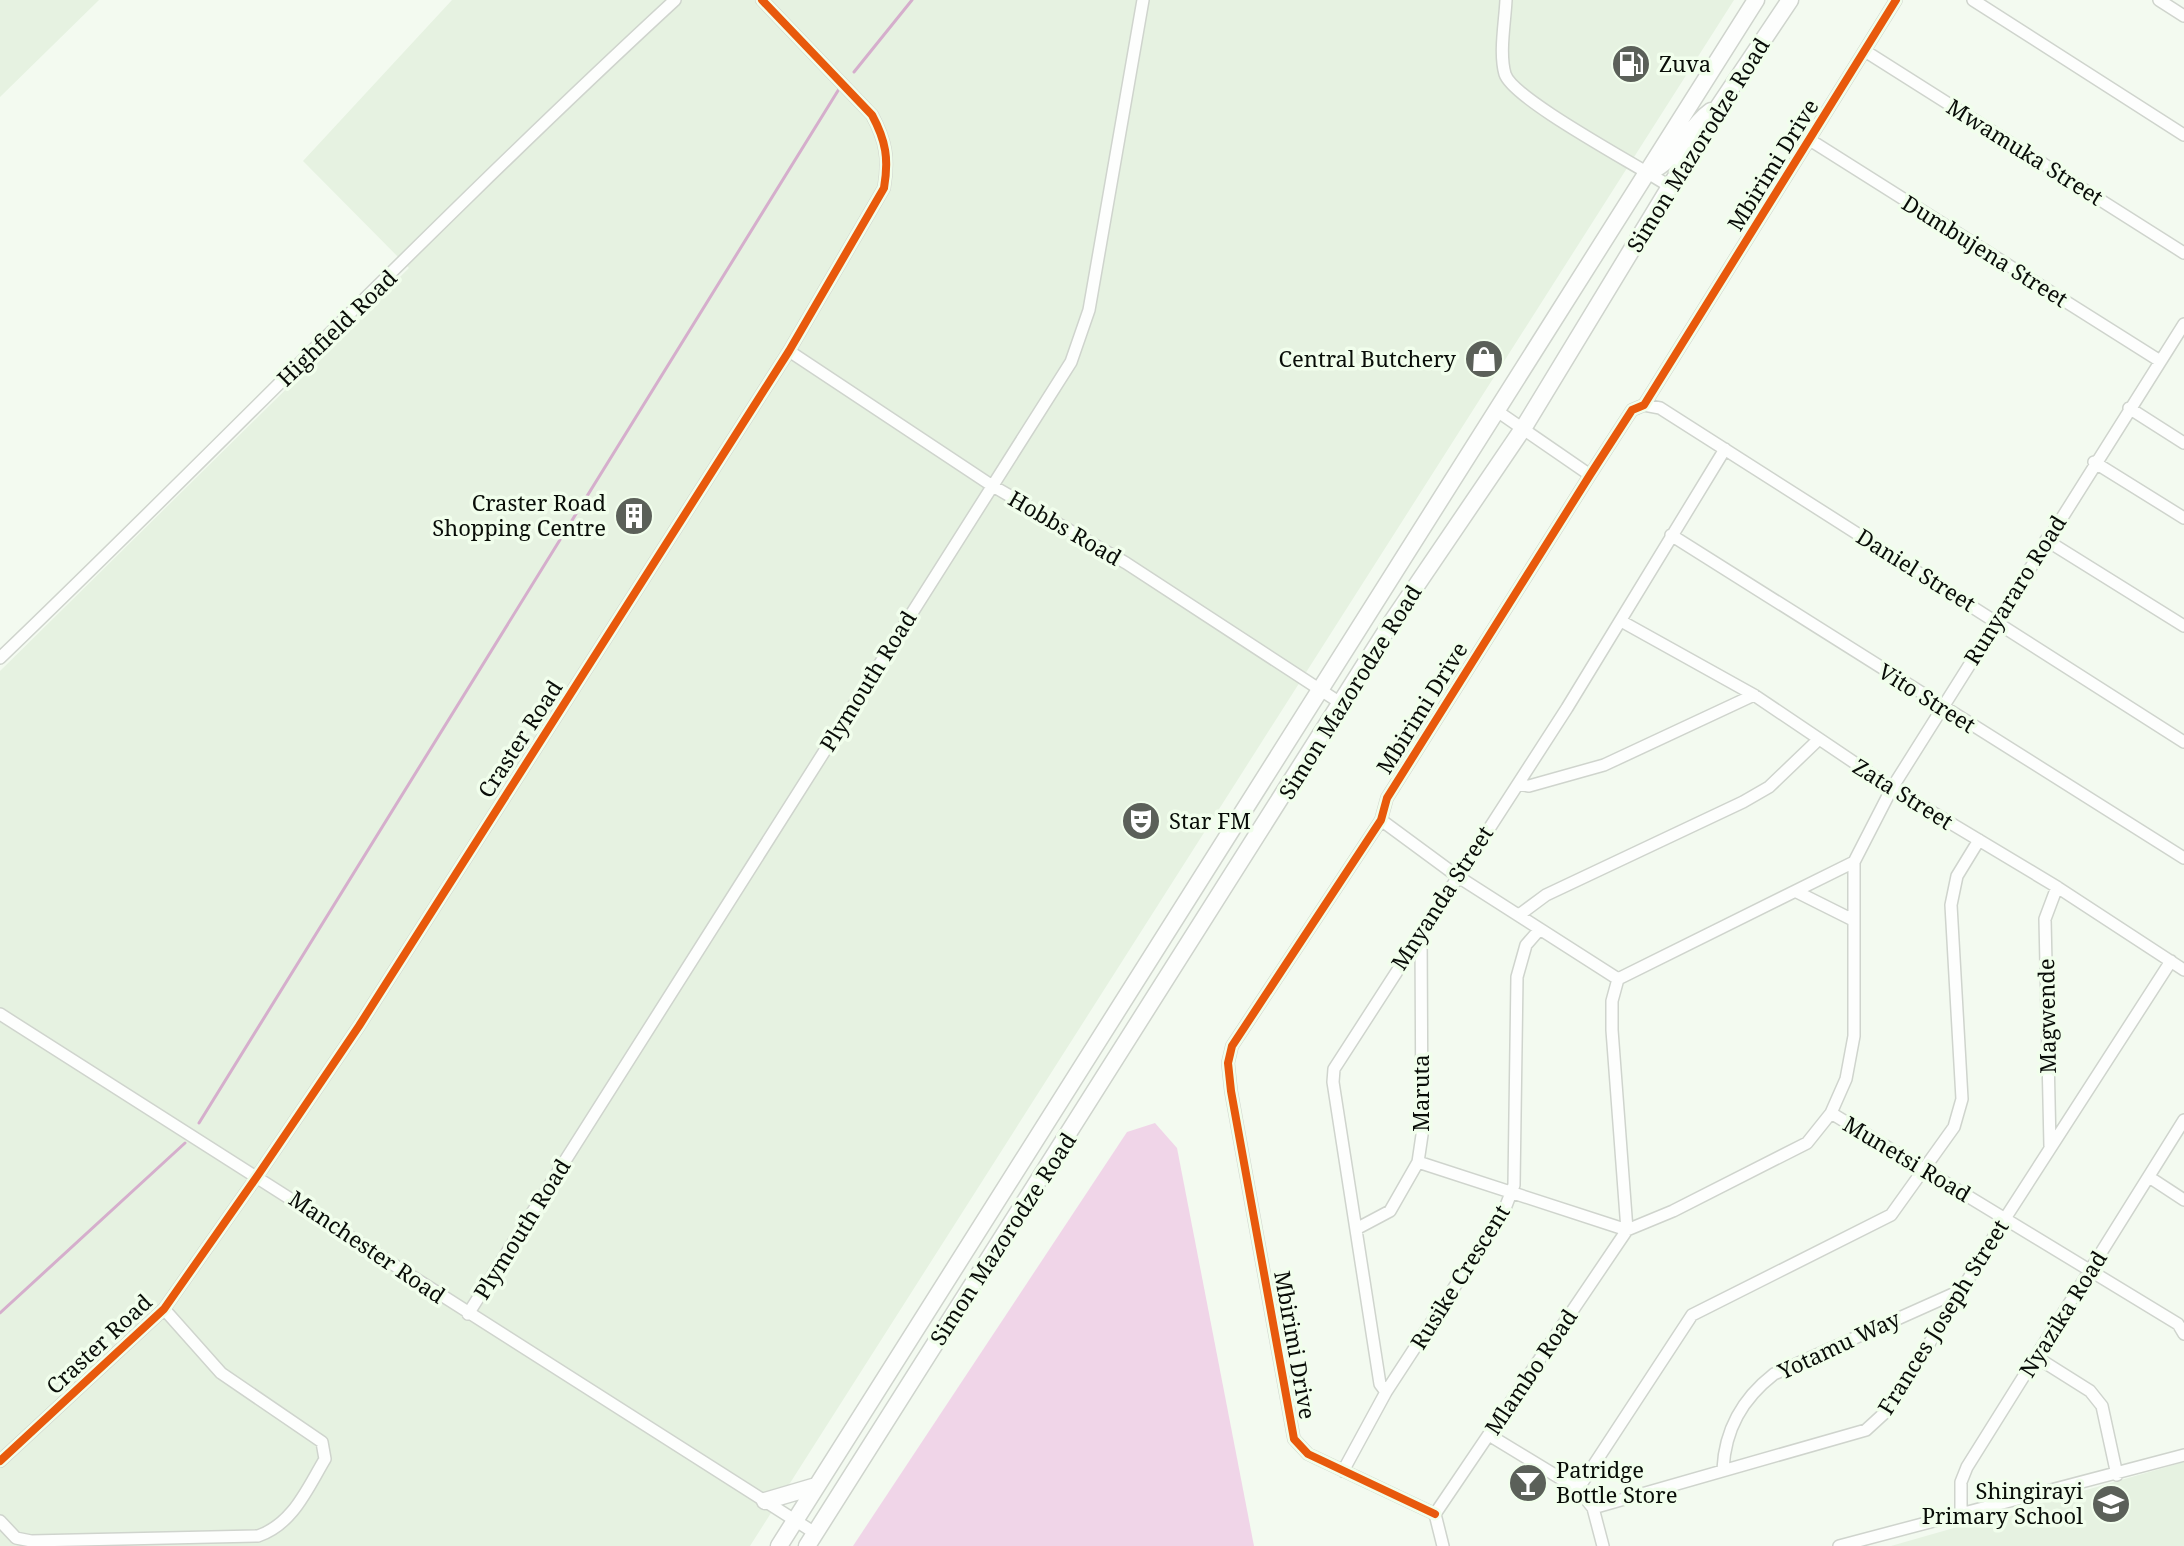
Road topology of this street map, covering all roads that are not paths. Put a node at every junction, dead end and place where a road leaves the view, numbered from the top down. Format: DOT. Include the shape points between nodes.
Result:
graph roads {
  1 [pos="675,0"];
  2 [pos="762,0"];
  3 [pos="1143,0"];
  4 [pos="1506,0"];
  5 [pos="1756,0"];
  6 [pos="1790,0"];
  7 [pos="1896,0"];
  8 [pos="1973,0"];
  9 [pos="2159,0"];
  10 [pos="2184,16"];
  11 [pos="1865,51"];
  12 [pos="1719,106"];
  13 [pos="2184,135"];
  14 [pos="1810,140"];
  15 [pos="1649,172"];
  16 [pos="1672,188"];
  17 [pos="2184,253"];
  18 [pos="2184,325"];
  19 [pos="789,351"];
  20 [pos="2160,361"];
  21 [pos="1644,405"];
  22 [pos="2129,408"];
  23 [pos="1497,411"];
  24 [pos="1524,427"];
  25 [pos="2184,443"];
  26 [pos="1725,449"];
  27 [pos="2094,462"];
  28 [pos="1590,475"];
  29 [pos="991,485"];
  30 [pos="2184,518"];
  31 [pos="1671,535"];
  32 [pos="2046,540"];
  33 [pos="1393,620"];
  34 [pos="1621,621"];
  35 [pos="1995,621"];
  36 [pos="2184,626"];
  37 [pos="0,658"];
  38 [pos="1321,691"];
  39 [pos="1754,695"];
  40 [pos="1342,704"];
  41 [pos="1942,708"];
  42 [pos="1818,740"];
  43 [pos="2184,742"];
  44 [pos="1518,784"];
  45 [pos="1892,788"];
  46 [pos="1381,820"];
  47 [pos="1979,840"];
  48 [pos="2184,858"];
  49 [pos="1854,862"];
  50 [pos="1457,876"];
  51 [pos="2057,887"];
  52 [pos="1797,892"];
  53 [pos="1519,915"];
  54 [pos="1853,920"];
  55 [pos="1540,929"];
  56 [pos="1421,930"];
  57 [pos="2171,961"];
  58 [pos="2184,970"];
  59 [pos="1618,979"];
  60 [pos="0,1014"];
  61 [pos="1831,1113"];
  62 [pos="2184,1120"];
  63 [pos="2050,1146"];
  64 [pos="1418,1162"];
  65 [pos="1926,1170"];
  66 [pos="258,1175"];
  67 [pos="2149,1177"];
  68 [pos="1511,1192"];
  69 [pos="2184,1200"];
  70 [pos="2006,1217"];
  71 [pos="1358,1228"];
  72 [pos="1627,1230"];
  73 [pos="2091,1269"];
  74 [pos="1963,1290"];
  75 [pos="164,1309"];
  76 [pos="468,1314"];
  77 [pos="2184,1334"];
  78 [pos="2036,1357"];
  79 [pos="1386,1392"];
  80 [pos="1489,1435"];
  81 [pos="2184,1455"];
  82 [pos="862,1458"];
  83 [pos="0,1461"];
  84 [pos="1723,1469"];
  85 [pos="1343,1471"];
  86 [pos="2117,1475"];
  87 [pos="816,1486"];
  88 [pos="1578,1489"];
  89 [pos="765,1501"];
  90 [pos="1593,1508"];
  91 [pos="1435,1514"];
  92 [pos="1961,1514"];
  93 [pos="795,1519"];
  94 [pos="0,1521"];
  95 [pos="811,1539"];
  96 [pos="779,1546"];
  97 [pos="1443,1546"];
  98 [pos="1603,1546"];
  99 [pos="1839,1546"];
  1 -- 37 [label="street, Highfield Road" via="514,151"];
  2 -- 19 [label="street, Craster Road" via="872,115 889,159 884,188"];
  3 -- 29 [label="street, Plymouth Road" via="1080,342"];
  4 -- 15 [label="street" via="1504,72 1512,85"];
  5 -- 15 [label="highway, Simon Mazorodze Road"];
  6 -- 12 [label="highway, Simon Mazorodze Road"];
  7 -- 11 [label="street, Mbirimi Drive"];
  8 -- 13 [label="street"];
  9 -- 10 [label="street"];
  11 -- 14 [label="street, Mbirimi Drive"];
  11 -- 17 [label="street, Mwamuka Street"];
  12 -- 15 [label="highway" via="1693,127 1668,163"];
  12 -- 16 [label="highway, Simon Mazorodze Road"];
  14 -- 20 [label="street, Dumbujena Street"];
  14 -- 21 [label="street, Mbirimi Drive"];
  15 -- 16 [label="street"];
  15 -- 23 [label="highway, Simon Mazorodze Road"];
  16 -- 24 [label="highway, Simon Mazorodze Road"];
  18 -- 20 [label="street, Runyararo Road"];
  19 -- 29 [label="street, Hobbs Road"];
  19 -- 66 [label="street, Craster Road" via="359,1026"];
  20 -- 22 [label="street, Runyararo Road"];
  21 -- 26 [label="street, Daniel Street" via="1660,408"];
  21 -- 28 [label="street, Mbirimi Drive" via="1632,410"];
  22 -- 25 [label="street"];
  22 -- 27 [label="street, Runyararo Road"];
  23 -- 24 [label="street"];
  23 -- 38 [label="highway, Simon Mazorodze Road"];
  24 -- 28 [label="street"];
  24 -- 33 [label="highway, Simon Mazorodze Road"];
  26 -- 31 [label="street, Mnyanda Street"];
  26 -- 35 [label="street, Daniel Street"];
  27 -- 30 [label="street"];
  27 -- 32 [label="street, Runyararo Road"];
  28 -- 46 [label="street, Mbirimi Drive" via="1387,798"];
  29 -- 38 [label="street, Hobbs Road" via="1126,563"];
  29 -- 76 [label="street, Plymouth Road"];
  31 -- 34 [label="street, Mnyanda Street"];
  31 -- 41 [label="street, Vito Street"];
  32 -- 35 [label="street, Runyararo Road"];
  32 -- 36 [label="street"];
  33 -- 38 [label="highway" via="1364,642 1338,684"];
  33 -- 40 [label="highway, Simon Mazorodze Road"];
  34 -- 39 [label="street, Zata Street"];
  34 -- 44 [label="street, Mnyanda Street"];
  35 -- 41 [label="street, Runyararo Road"];
  35 -- 43 [label="street, Daniel Street"];
  38 -- 40 [label="street, Hobbs Road"];
  38 -- 87 [label="highway, Simon Mazorodze Road"];
  39 -- 42 [label="street, Zata Street"];
  39 -- 44 [label="street" via="1604,765 1529,786"];
  40 -- 82 [label="highway, Simon Mazorodze Road"];
  41 -- 45 [label="street, Runyararo Road"];
  41 -- 48 [label="street, Vito Street"];
  42 -- 45 [label="street, Zata Street"];
  42 -- 53 [label="street" via="1769,787 1546,895"];
  44 -- 50 [label="street, Mnyanda Street"];
  45 -- 47 [label="street, Zata Street"];
  45 -- 49 [label="street, Runyararo Road"];
  46 -- 50 [label="street"];
  46 -- 85 [label="street, Mbirimi Drive" via="1232,1046 1228,1063 1294,1439 1308,1454"];
  47 -- 51 [label="street, Zata Street"];
  47 -- 65 [label="street" via="1957,876 1951,905 1962,1099 1954,1127"];
  49 -- 52 [label="street"];
  49 -- 54 [label="street"];
  50 -- 53 [label="street"];
  50 -- 56 [label="street, Mnyanda Street"];
  51 -- 57 [label="street, Zata Street"];
  51 -- 63 [label="street, Magwende" via="2045,919"];
  52 -- 54 [label="street"];
  52 -- 59 [label="street"];
  53 -- 55 [label="street"];
  54 -- 61 [label="street" via="1854,1036 1846,1079"];
  55 -- 59 [label="street"];
  55 -- 68 [label="street, Rusike Crescent" via="1526,945 1517,977 1517,1162"];
  56 -- 64 [label="street, Maruta"];
  56 -- 71 [label="street, Mnyanda Street" via="1334,1069"];
  57 -- 58 [label="street, Zata Street"];
  57 -- 63 [label="street, Frances Joseph Street"];
  59 -- 72 [label="street" via="1612,1030"];
  60 -- 66 [label="street, Manchester Road"];
  61 -- 65 [label="street, Munetsi Road"];
  61 -- 72 [label="street" via="1807,1143"];
  62 -- 67 [label="street, Nyazika Road"];
  63 -- 70 [label="street, Frances Joseph Street"];
  64 -- 68 [label="street"];
  64 -- 71 [label="street, Maruta" via="1390,1211"];
  65 -- 70 [label="street, Munetsi Road"];
  65 -- 88 [label="street" via="1891,1215 1869,1229 1692,1315"];
  66 -- 75 [label="street, Craster Road"];
  66 -- 76 [label="street, Manchester Road"];
  67 -- 69 [label="street"];
  67 -- 73 [label="street, Nyazika Road"];
  68 -- 72 [label="street"];
  68 -- 79 [label="street, Rusike Crescent" via="1504,1211"];
  70 -- 73 [label="street, Munetsi Road"];
  70 -- 74 [label="street, Frances Joseph Street"];
  71 -- 79 [label="street, Mnyanda Street" via="1380,1384"];
  72 -- 80 [label="street, Mlambo Road"];
  73 -- 77 [label="street, Munetsi Road" via="2178,1324"];
  73 -- 78 [label="street, Nyazika Road"];
  74 -- 84 [label="street, Yotamu Way" via="1774,1374 1757,1387 1731,1424"];
  74 -- 84 [label="street, Frances Joseph Street" via="1879,1421 1866,1430"];
  75 -- 83 [label="street, Craster Road"];
  75 -- 94 [label="street" via="221,1373 322,1442 325,1459 289,1517 258,1536 144,1540 31,1541 16,1538"];
  76 -- 89 [label="street, Manchester Road"];
  78 -- 86 [label="street" via="2090,1391 2102,1406"];
  78 -- 92 [label="street, Nyazika Road" via="1967,1467 1961,1482"];
  79 -- 85 [label="street, Rusike Crescent"];
  80 -- 88 [label="street"];
  80 -- 91 [label="street, Mlambo Road"];
  81 -- 86 [label="street"];
  82 -- 93 [label="highway" via="833,1479 809,1517"];
  82 -- 95 [label="highway, Simon Mazorodze Road"];
  84 -- 90 [label="street, Frances Joseph Street"];
  85 -- 91 [label="street, Mbirimi Drive"];
  86 -- 92 [label="street"];
  87 -- 89 [label="highway"];
  87 -- 93 [label="highway, Simon Mazorodze Road"];
  88 -- 90 [label="street"];
  89 -- 93 [label="street, Manchester Road"];
  90 -- 98 [label="street"];
  91 -- 97 [label="street"];
  92 -- 99 [label="street"];
  93 -- 95 [label="street, Manchester Road"];
  93 -- 96 [label="highway, Simon Mazorodze Road"];
}
